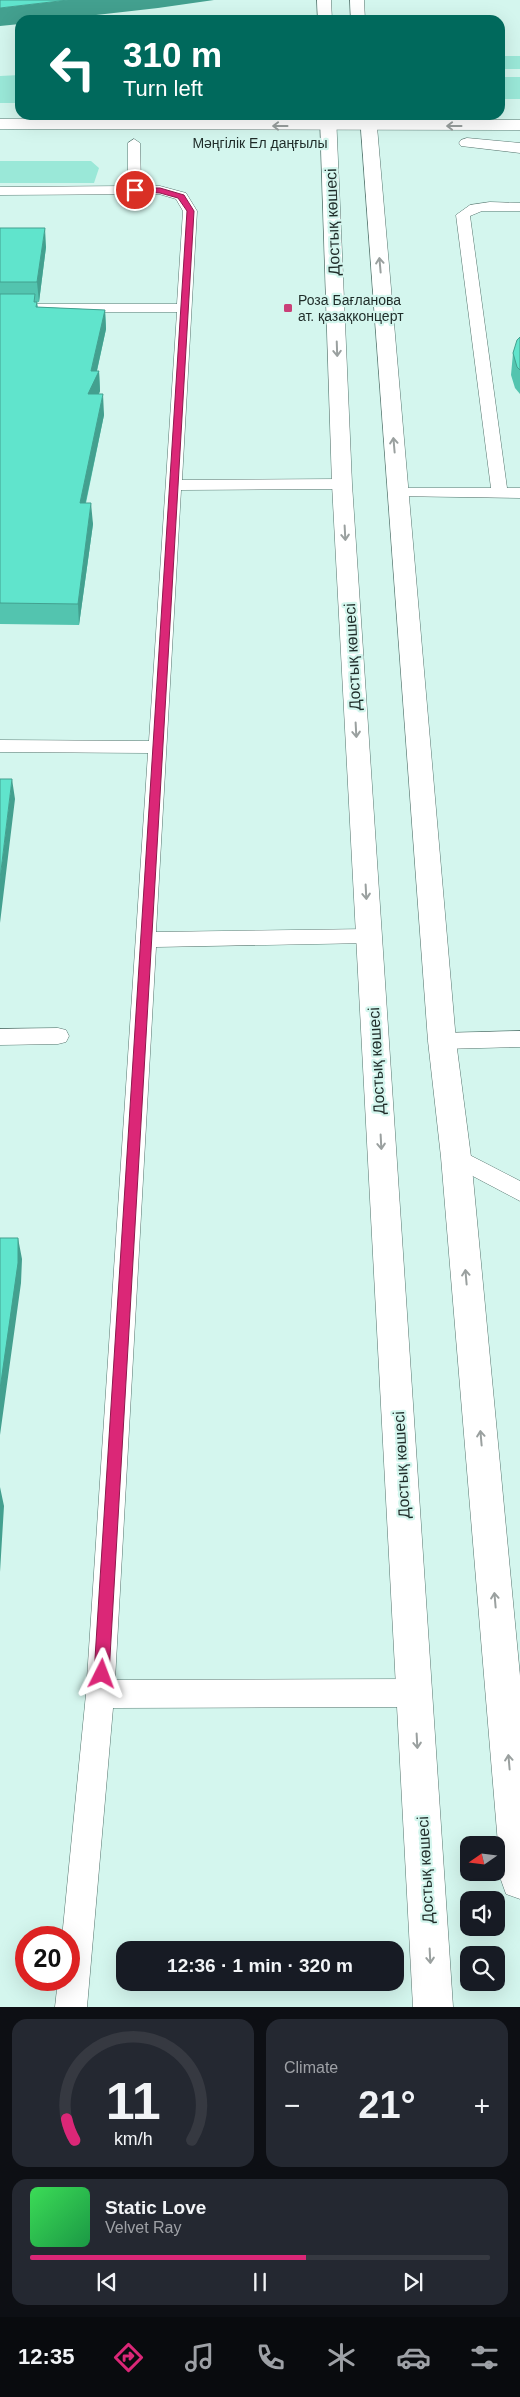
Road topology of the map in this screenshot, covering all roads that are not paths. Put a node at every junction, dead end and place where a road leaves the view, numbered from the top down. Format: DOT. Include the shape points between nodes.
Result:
graph roads {
  1 [pos="324,0"];
  2 [pos="357,0"];
  3 [pos="325,15"];
  4 [pos="358,15"];
  5 [pos="520,120"];
  6 [pos="0,124"];
  7 [pos="487,125"];
  8 [pos="520,126"];
  9 [pos="349,132"];
  10 [pos="115,143"];
  11 [pos="134,143"];
  12 [pos="153,143"];
  13 [pos="309,143"];
  14 [pos="389,143"];
  15 [pos="520,143"];
  16 [pos="520,148"];
  17 [pos="135,190"];
  18 [pos="0,191"];
  19 [pos="520,207"];
  20 [pos="0,308"];
  21 [pos="184,308"];
  22 [pos="342,484"];
  23 [pos="174,485"];
  24 [pos="398,493"];
  25 [pos="500,493"];
  26 [pos="520,494"];
  27 [pos="0,746"];
  28 [pos="158,747"];
  29 [pos="368,936"];
  30 [pos="146,940"];
  31 [pos="0,1036"];
  32 [pos="58,1036"];
  33 [pos="520,1039"];
  34 [pos="442,1041"];
  35 [pos="456,1157"];
  36 [pos="520,1192"];
  37 [pos="414,1693"];
  38 [pos="100,1694"];
  39 [pos="520,1880"];
  40 [pos="71,2007"];
  41 [pos="433,2007"];
  1 -- 3 [label="street"];
  2 -- 4 [label="street"];
  5 -- 7 [label="street"];
  9 -- 6 [label="street, Мәңгілік Ел даңғылы, one-way"];
  7 -- 8 [label="street, Мәңгілік Ел даңғылы"];
  7 -- 9 [label="street, Мәңгілік Ел даңғылы, one-way"];
  9 -- 13 [label="street, Мәңгілік Ел даңғылы"];
  9 -- 14 [label="street, Мәңгілік Ел даңғылы"];
  9 -- 22 [label="street, Достық көшесі, one-way"];
  24 -- 9 [label="street, one-way"];
  10 -- 11 [label="street"];
  11 -- 12 [label="street"];
  11 -- 17 [label="lane"];
  15 -- 16 [label="street" via="460,143"];
  17 -- 18 [label="lane"];
  17 -- 21 [label="lane" via="160,190 181,196 190,211"];
  19 -- 25 [label="lane" via="476,207 463,215"];
  20 -- 21 [label="lane"];
  21 -- 23 [label="lane"];
  22 -- 23 [label="lane"];
  22 -- 29 [label="street, Достық көшесі, one-way"];
  23 -- 28 [label="lane"];
  24 -- 25 [label="lane"];
  24 -- 34 [label="street"];
  25 -- 26 [label="lane"];
  27 -- 28 [label="lane"];
  28 -- 30 [label="lane"];
  29 -- 30 [label="lane"];
  29 -- 37 [label="street, Достық көшесі, one-way"];
  30 -- 38 [label="lane"];
  31 -- 32 [label="lane"];
  33 -- 34 [label="lane"];
  34 -- 35 [label="street"];
  35 -- 36 [label="lane"];
  39 -- 35 [label="street, one-way"];
  37 -- 38 [label="lane"];
  37 -- 41 [label="street, Достық көшесі, one-way"];
  38 -- 40 [label="lane"];
}
